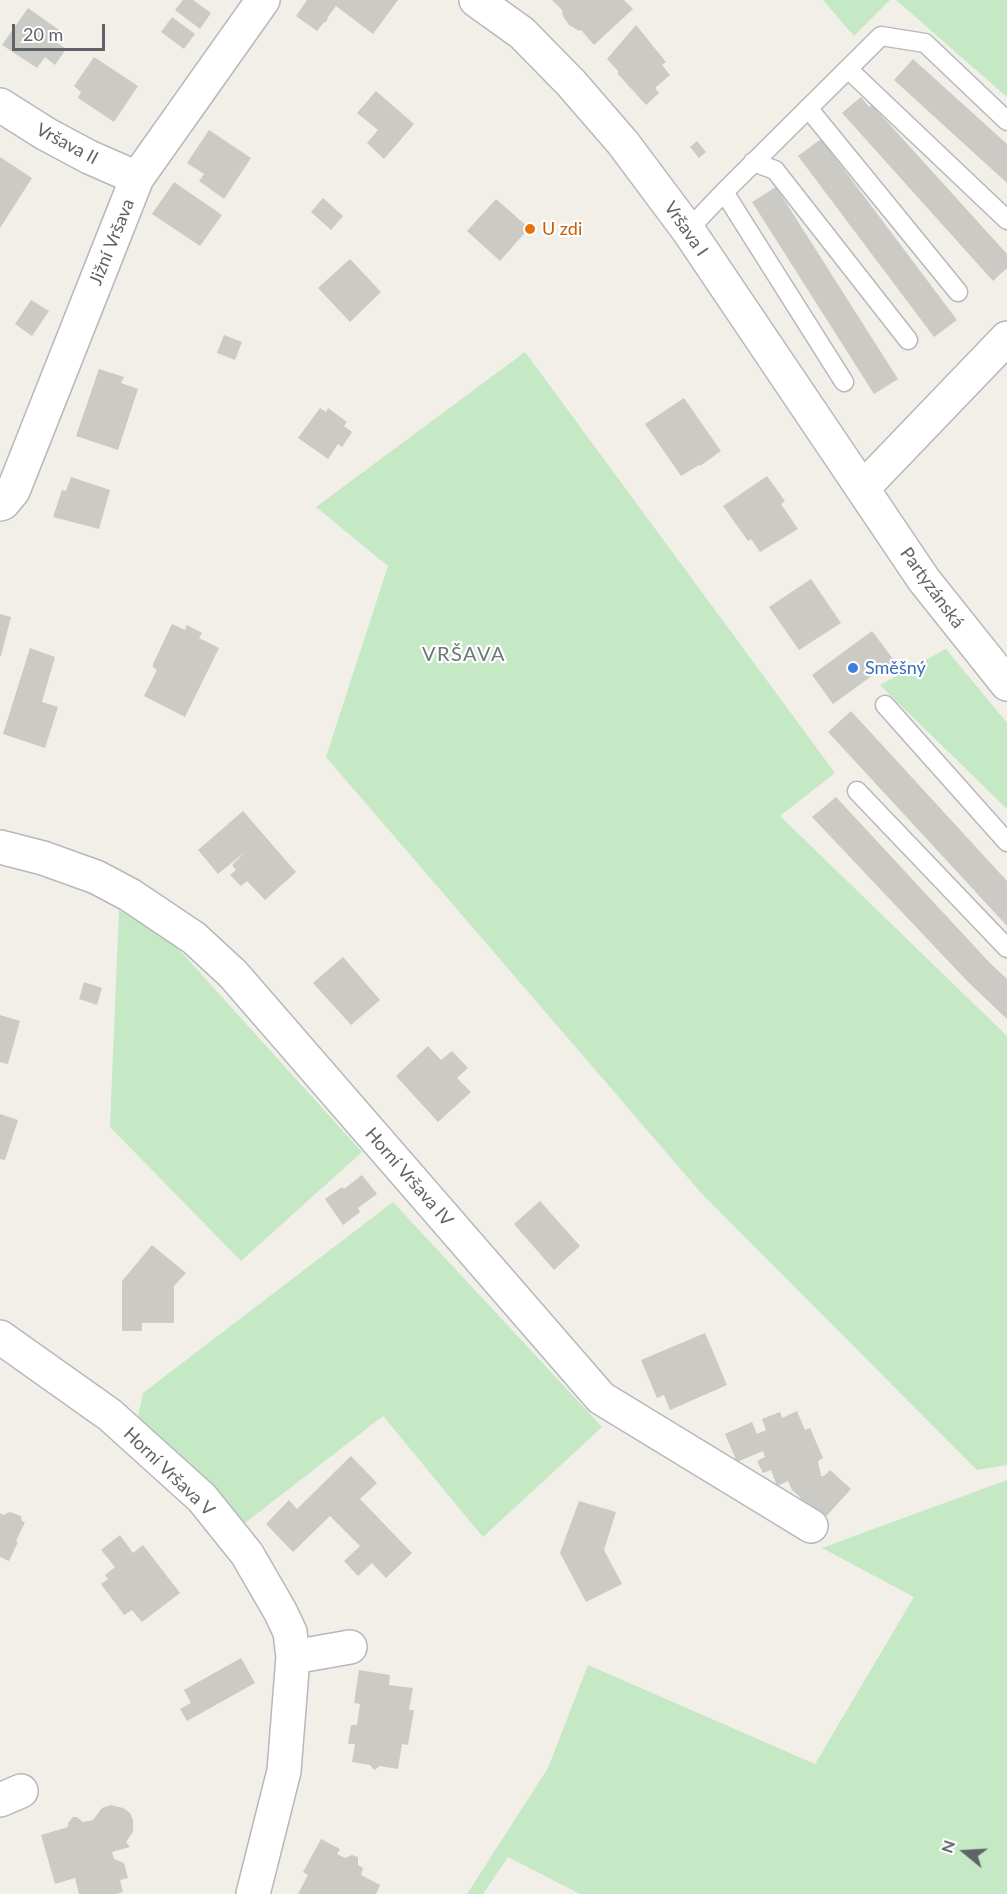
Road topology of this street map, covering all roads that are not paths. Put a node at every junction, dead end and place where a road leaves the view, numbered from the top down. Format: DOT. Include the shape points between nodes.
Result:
graph roads {
  1 [pos="263,0"];
  2 [pos="476,0"];
  3 [pos="848,69"];
  4 [pos="0,105"];
  5 [pos="808,108"];
  6 [pos="1007,121"];
  7 [pos="753,162"];
  8 [pos="137,178"];
  9 [pos="724,192"];
  10 [pos="1007,220"];
  11 [pos="688,230"];
  12 [pos="958,292"];
  13 [pos="1007,338"];
  14 [pos="908,340"];
  15 [pos="844,382"];
  16 [pos="862,488"];
  17 [pos="0,504"];
  18 [pos="1007,684"];
  19 [pos="885,705"];
  20 [pos="857,791"];
  21 [pos="1007,842"];
  22 [pos="0,847"];
  23 [pos="1007,948"];
  24 [pos="0,1337"];
  25 [pos="811,1526"];
  26 [pos="350,1647"];
  27 [pos="293,1657"];
  28 [pos="253,1894"];
  1 -- 8 [label="street, Jižní Vršava"];
  2 -- 11 [label="street, Vršava I" via="522,33 571,83 623,143"];
  3 -- 5 [label="lane"];
  3 -- 6 [label="lane" via="881,36 925,43"];
  3 -- 10 [label="lane"];
  4 -- 8 [label="street, Vršava II" via="89,157"];
  5 -- 7 [label="lane"];
  5 -- 12 [label="lane"];
  7 -- 9 [label="lane"];
  7 -- 14 [label="lane" via="776,170"];
  8 -- 17 [label="street, Jižní Vršava" via="13,491"];
  9 -- 11 [label="lane"];
  9 -- 15 [label="lane"];
  11 -- 16 [label="street, Vršava I"];
  13 -- 16 [label="street"];
  16 -- 18 [label="street, Partyzánská" via="924,580"];
  19 -- 21 [label="lane"];
  20 -- 23 [label="lane"];
  22 -- 25 [label="street, Horní Vršava IV" via="96,877 194,938 233,974 601,1398"];
  24 -- 27 [label="street, Horní Vršava V" via="110,1415 202,1498 247,1554 280,1611 290,1632"];
  26 -- 27 [label="street"];
  27 -- 28 [label="street, Horní Vršava V" via="284,1771"];
}
